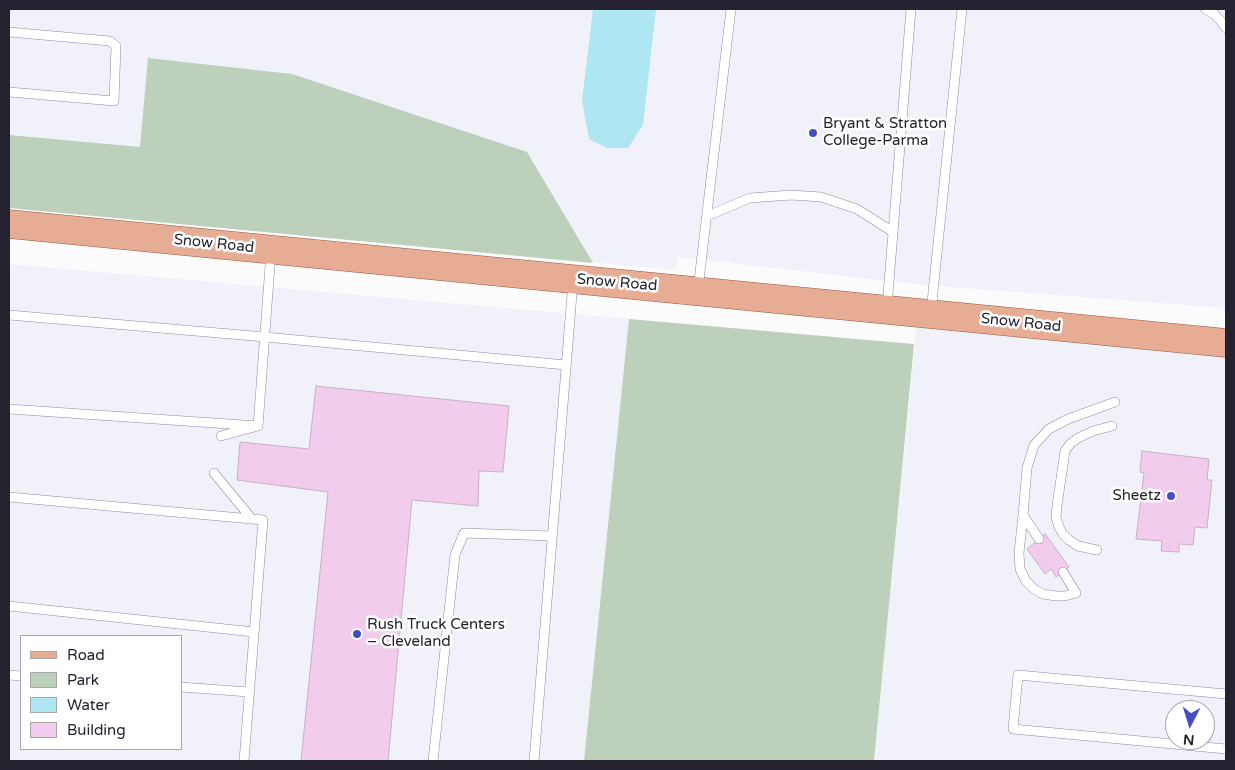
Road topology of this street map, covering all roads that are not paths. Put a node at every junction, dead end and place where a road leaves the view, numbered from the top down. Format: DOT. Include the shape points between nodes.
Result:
graph roads {
  1 [pos="731,9"];
  2 [pos="910,9"];
  3 [pos="962,9"];
  4 [pos="1205,9"];
  5 [pos="1226,28"];
  6 [pos="9,32"];
  7 [pos="9,92"];
  8 [pos="706,216"];
  9 [pos="9,224"];
  10 [pos="893,232"];
  11 [pos="272,250"];
  12 [pos="574,279"];
  13 [pos="698,291"];
  14 [pos="886,310"];
  15 [pos="931,314"];
  16 [pos="9,315"];
  17 [pos="265,337"];
  18 [pos="1226,343"];
  19 [pos="566,365"];
  20 [pos="1115,402"];
  21 [pos="9,409"];
  22 [pos="258,426"];
  23 [pos="1112,426"];
  24 [pos="221,436"];
  25 [pos="214,473"];
  26 [pos="9,497"];
  27 [pos="1023,515"];
  28 [pos="251,518"];
  29 [pos="552,536"];
  30 [pos="1039,539"];
  31 [pos="1097,550"];
  32 [pos="1062,572"];
  33 [pos="9,606"];
  34 [pos="254,632"];
  35 [pos="182,687"];
  36 [pos="249,692"];
  37 [pos="1226,694"];
  38 [pos="1226,749"];
  39 [pos="244,761"];
  40 [pos="433,761"];
  41 [pos="534,761"];
  1 -- 8 [label="lane"];
  2 -- 10 [label="lane"];
  3 -- 15 [label="lane"];
  4 -- 5 [label="lane" via="1219,18"];
  6 -- 7 [label="lane" via="110,41 116,46 114,101"];
  8 -- 10 [label="lane" via="750,198 821,197 857,209"];
  8 -- 13 [label="lane"];
  9 -- 11 [label="main road, Snow Road"];
  10 -- 14 [label="lane"];
  11 -- 12 [label="main road, Snow Road"];
  11 -- 17 [label="lane"];
  12 -- 13 [label="main road, Snow Road"];
  12 -- 19 [label="lane"];
  13 -- 14 [label="main road, Snow Road"];
  14 -- 15 [label="main road, Snow Road"];
  15 -- 18 [label="main road, Snow Road"];
  16 -- 17 [label="lane"];
  17 -- 19 [label="lane"];
  17 -- 22 [label="lane"];
  19 -- 29 [label="lane"];
  20 -- 27 [label="lane" via="1049,429 1034,445 1027,468"];
  21 -- 22 [label="lane"];
  22 -- 24 [label="lane"];
  23 -- 31 [label="lane" via="1078,438 1065,451 1057,506 1056,518 1063,534 1078,546"];
  25 -- 28 [label="lane"];
  26 -- 28 [label="lane"];
  27 -- 30 [label="lane"];
  27 -- 32 [label="lane" via="1019,553 1020,569 1026,581 1043,594 1065,596 1076,593"];
  28 -- 34 [label="lane" via="263,520"];
  29 -- 40 [label="lane" via="464,533 455,554"];
  29 -- 41 [label="lane"];
  33 -- 34 [label="lane"];
  34 -- 36 [label="lane"];
  35 -- 36 [label="lane"];
  36 -- 39 [label="lane"];
  37 -- 38 [label="lane" via="1018,675 1014,729"];
}
